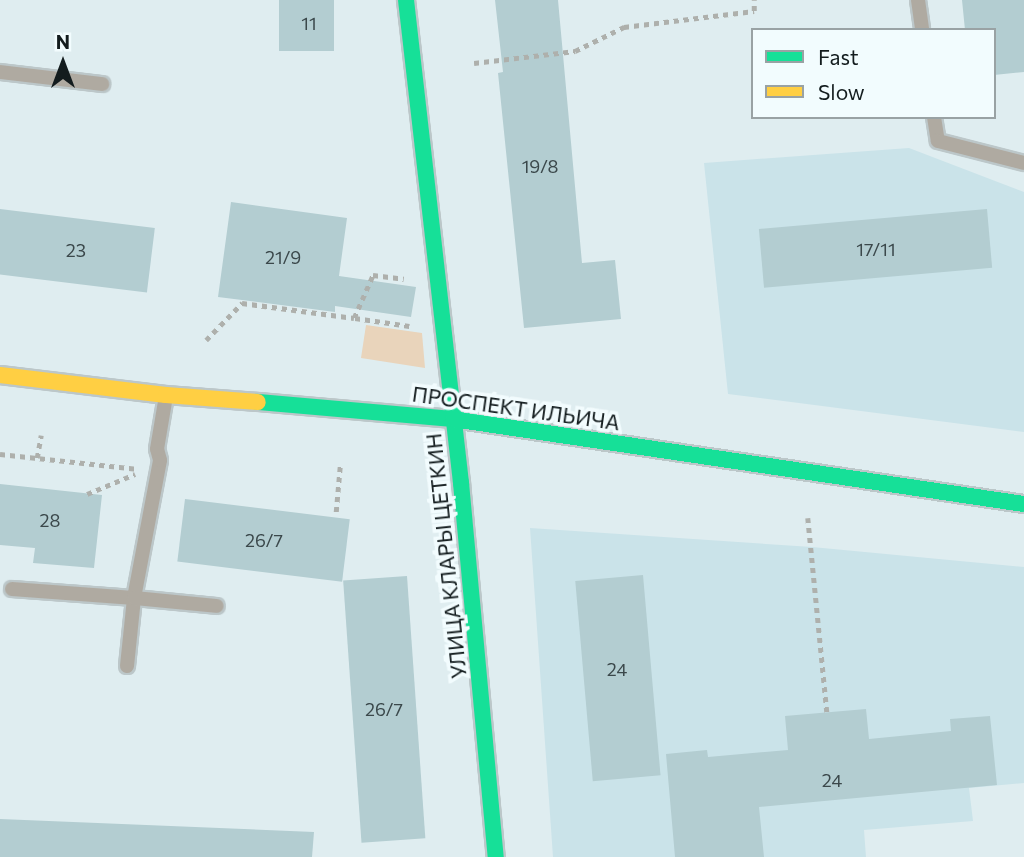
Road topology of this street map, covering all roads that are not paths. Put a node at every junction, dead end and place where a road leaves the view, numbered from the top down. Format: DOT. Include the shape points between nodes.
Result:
graph roads {
  1 [pos="406,0"];
  2 [pos="918,0"];
  3 [pos="922,28"];
  4 [pos="0,72"];
  5 [pos="102,85"];
  6 [pos="934,119"];
  7 [pos="1024,163"];
  8 [pos="0,375"];
  9 [pos="166,395"];
  10 [pos="453,419"];
  11 [pos="1024,503"];
  12 [pos="12,589"];
  13 [pos="134,598"];
  14 [pos="217,606"];
  15 [pos="127,666"];
  16 [pos="496,857"];
  1 -- 10 [label="street, УЛИЦА КЛАРЫ ЦЕТКИН"];
  2 -- 3 [label="lane"];
  4 -- 5 [label="lane"];
  6 -- 7 [label="lane" via="938,141"];
  8 -- 9 [label="street, ПРОСПЕКТ ИЛЬИЧА"];
  9 -- 10 [label="street, ПРОСПЕКТ ИЛЬИЧА"];
  9 -- 13 [label="lane" via="156,449 160,460"];
  10 -- 11 [label="street, ПРОСПЕКТ ИЛЬИЧА"];
  10 -- 16 [label="street, УЛИЦА КЛАРЫ ЦЕТКИН"];
  12 -- 13 [label="lane"];
  13 -- 14 [label="lane"];
  13 -- 15 [label="lane"];
}
